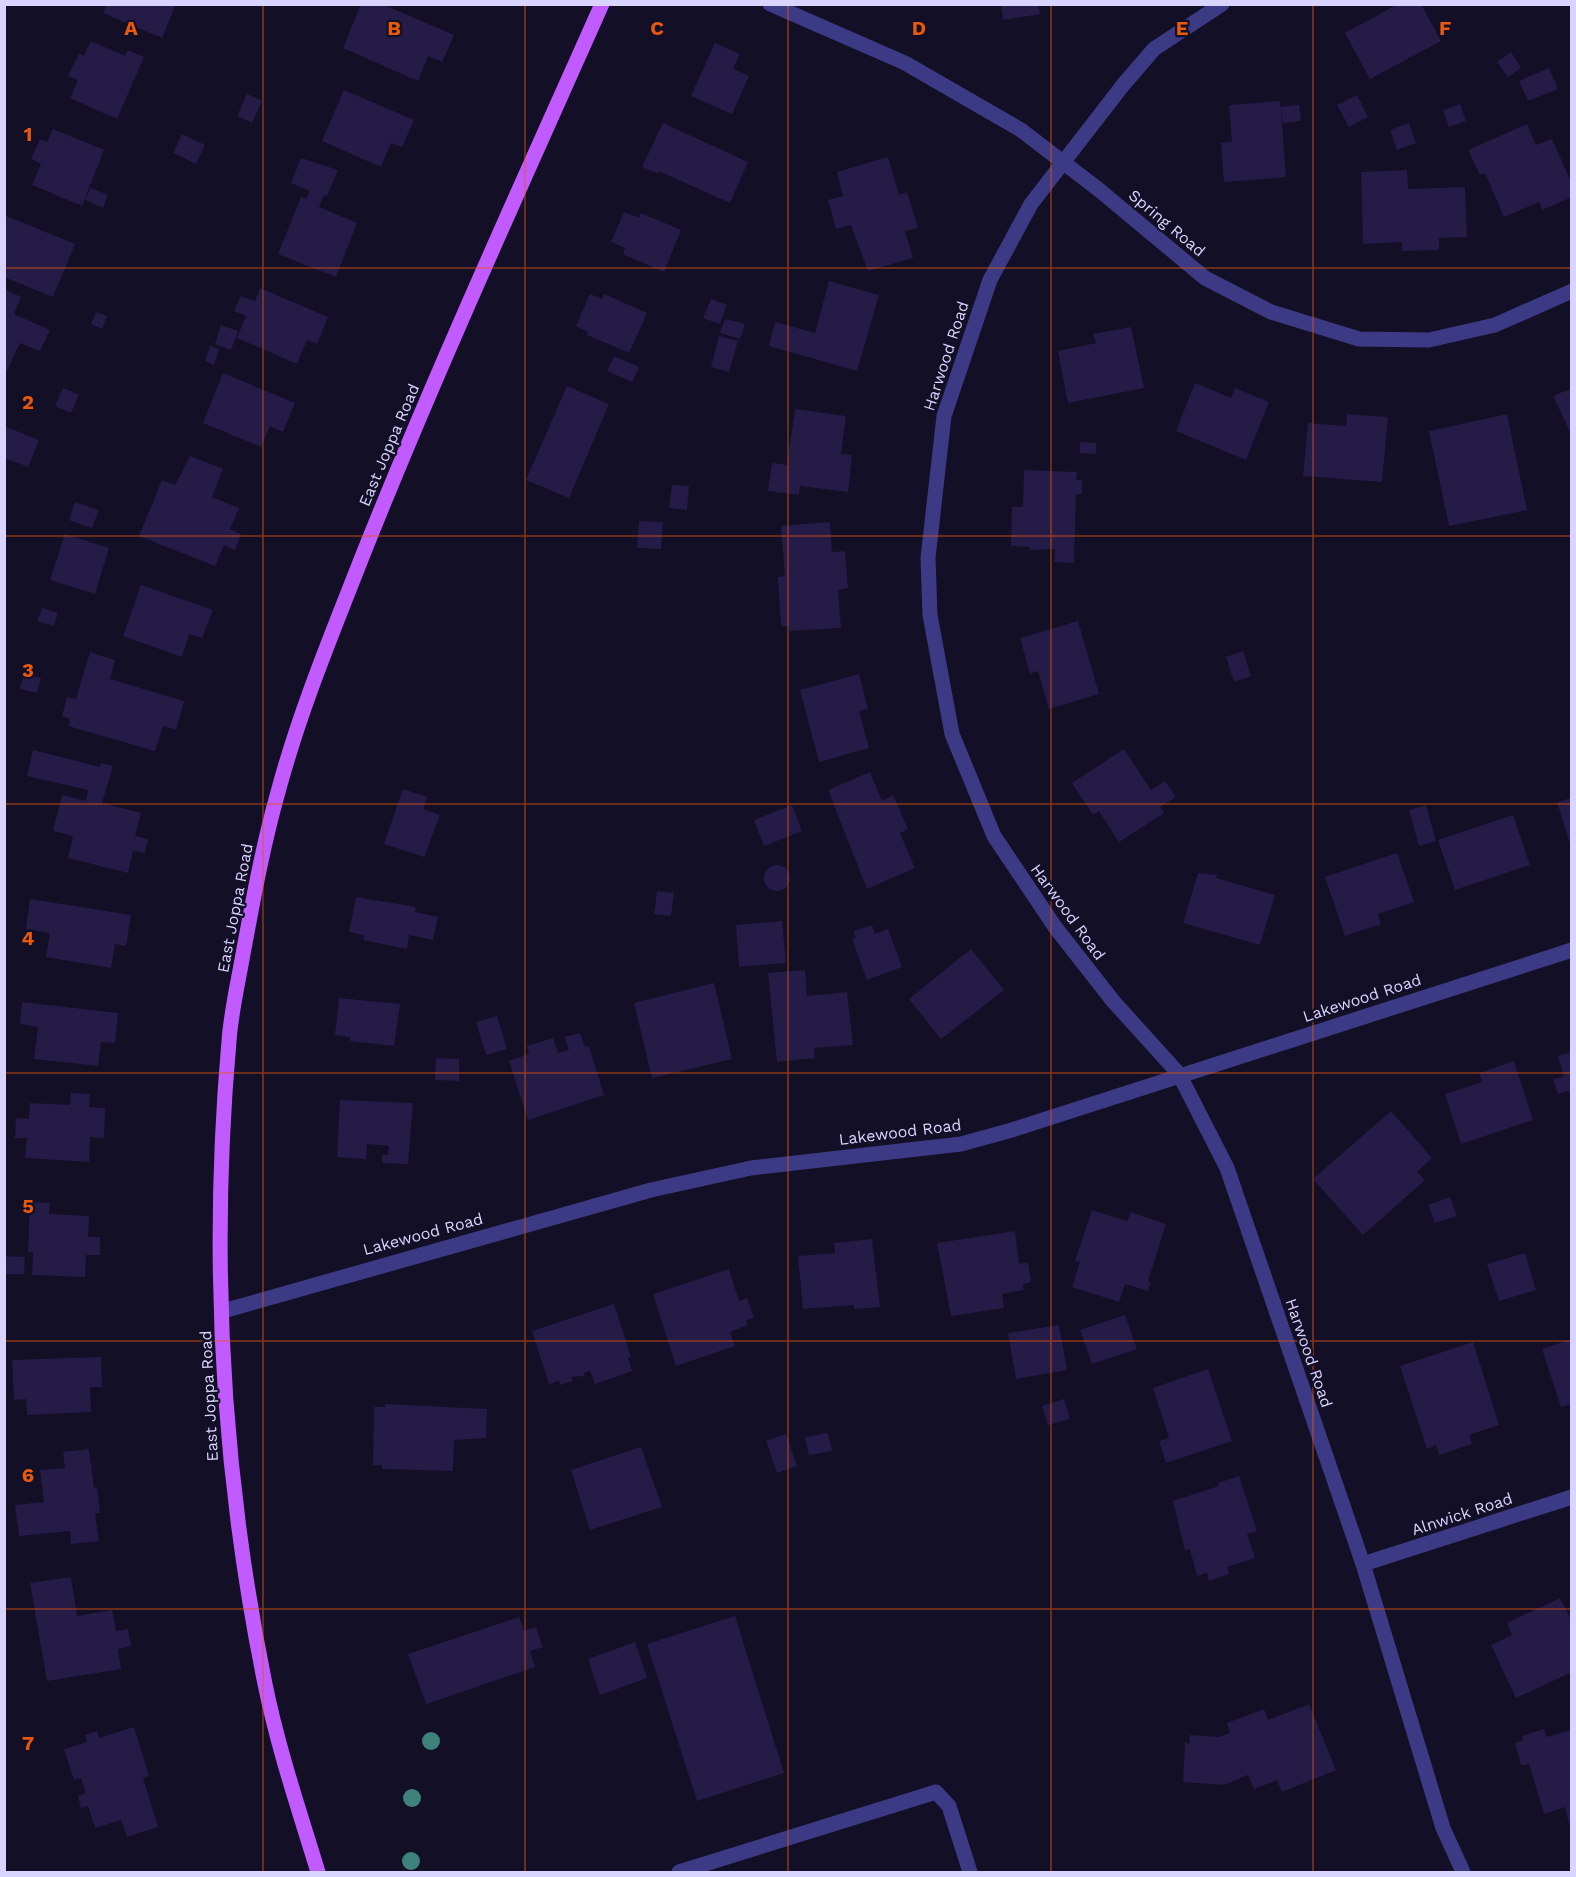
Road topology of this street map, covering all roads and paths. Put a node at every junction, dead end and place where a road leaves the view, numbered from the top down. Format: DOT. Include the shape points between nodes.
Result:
graph roads {
  1 [pos="602,4"];
  2 [pos="770,4"];
  3 [pos="1222,4"];
  4 [pos="1064,162"];
  5 [pos="1572,291"];
  6 [pos="1572,950"];
  7 [pos="1179,1074"];
  8 [pos="222,1311"];
  9 [pos="1572,1497"];
  10 [pos="1363,1563"];
  11 [pos="318,1872"];
  12 [pos="679,1872"];
  13 [pos="970,1872"];
  14 [pos="1463,1872"];
  1 -- 8 [label="main road, East Joppa Road" via="407,445 309,693 278,792 252,905 229,1036 221,1161"];
  2 -- 4 [label="street, Spring Road" via="905,63 1021,130"];
  3 -- 4 [label="street, Harwood Road" via="1154,49"];
  4 -- 5 [label="street, Spring Road" via="1205,278 1271,312 1359,339 1429,340 1465,332 1495,325"];
  4 -- 7 [label="street, Harwood Road" via="1031,204 990,280 944,416 928,558 930,615 952,734 994,836 1084,964"];
  6 -- 7 [label="street, Lakewood Road"];
  7 -- 8 [label="street, Lakewood Road" via="961,1144 718,1175 501,1231"];
  7 -- 10 [label="street, Harwood Road" via="1227,1168"];
  8 -- 11 [label="main road, East Joppa Road" via="230,1462 242,1556 266,1688"];
  9 -- 10 [label="street, Alnwick Road"];
  10 -- 14 [label="street, Harwood Road" via="1443,1828"];
  12 -- 13 [label="street" via="936,1792 949,1806"];
}
